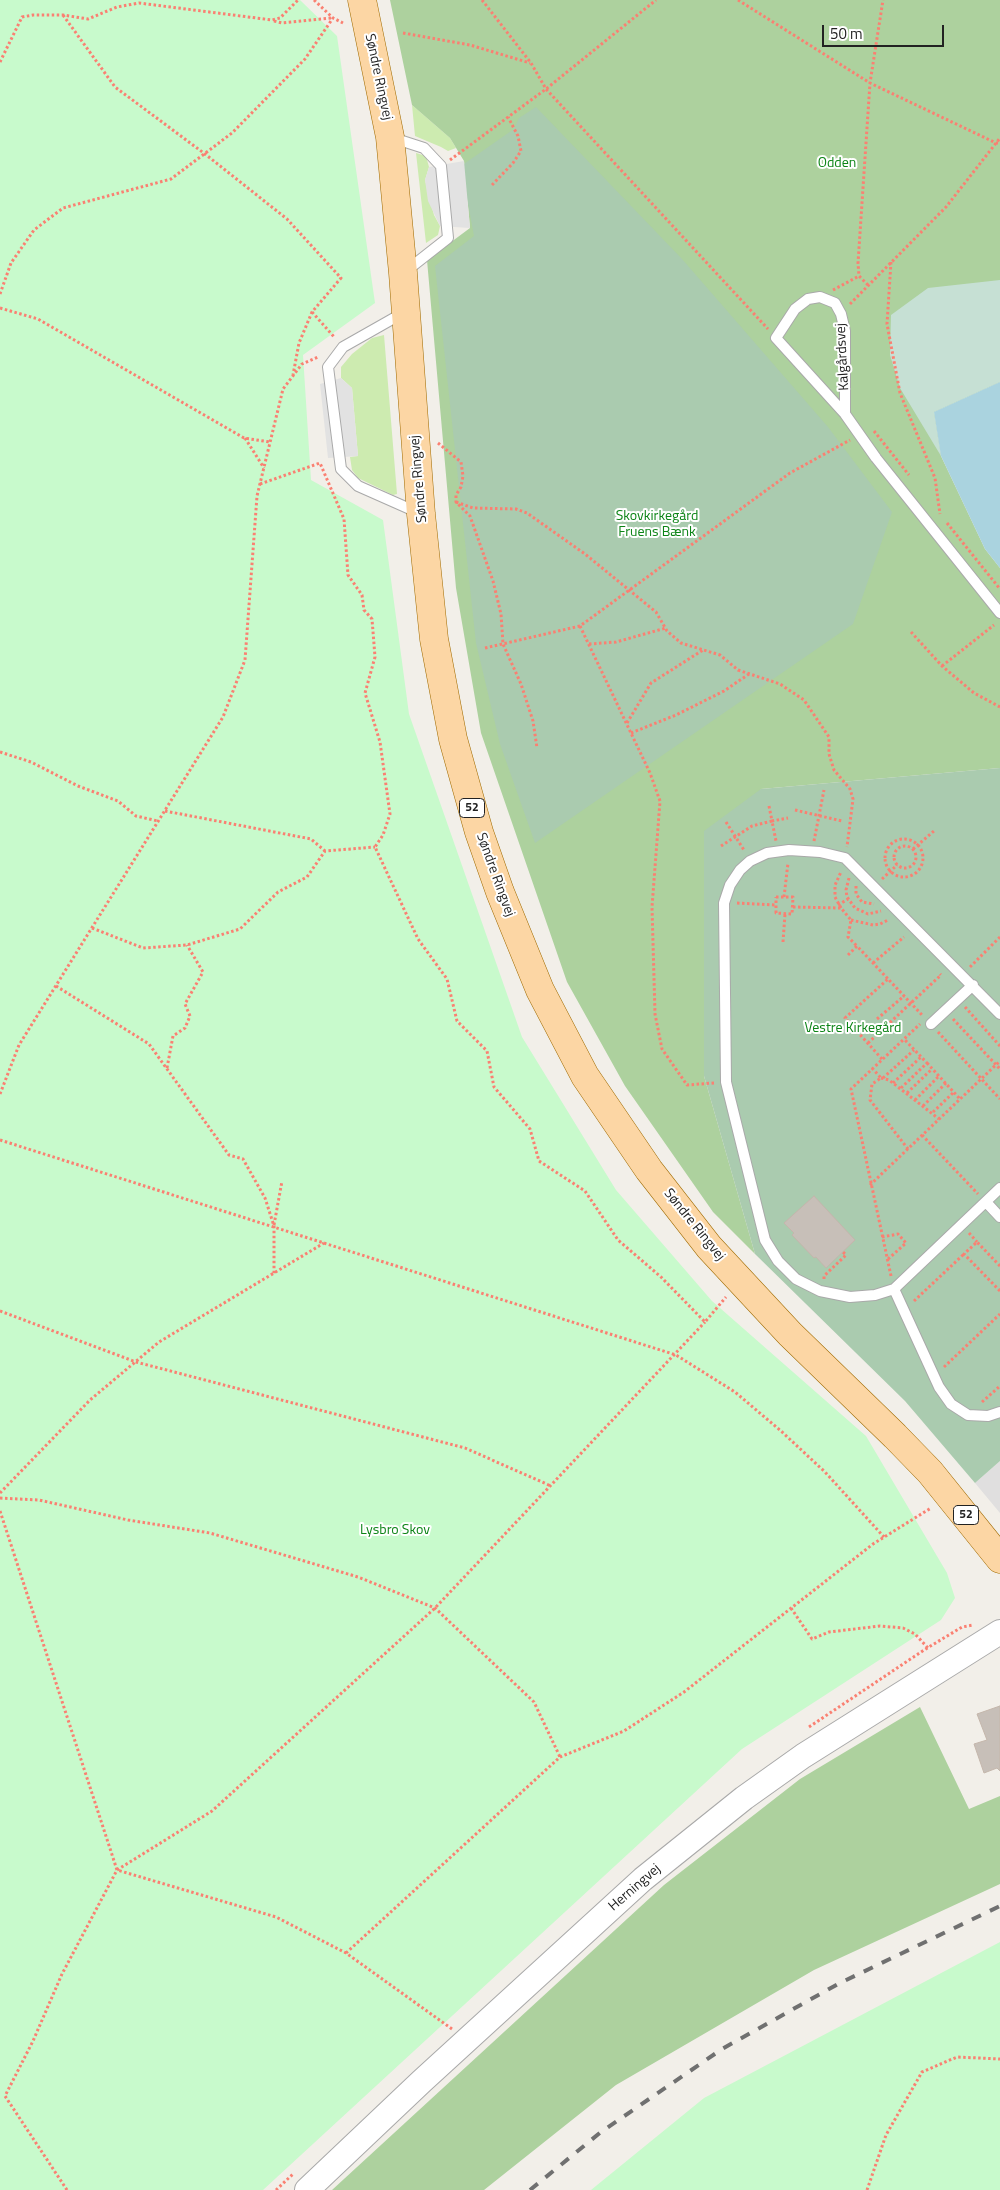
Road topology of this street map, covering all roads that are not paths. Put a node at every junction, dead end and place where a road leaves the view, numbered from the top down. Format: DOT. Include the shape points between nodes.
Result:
graph roads {
  1 [pos="362,0"];
  2 [pos="390,137"];
  3 [pos="403,273"];
  4 [pos="406,311"];
  5 [pos="845,414"];
  6 [pos="421,514"];
  7 [pos="1000,613"];
  8 [pos="973,985"];
  9 [pos="1000,1014"];
  10 [pos="931,1024"];
  11 [pos="1000,1188"];
  12 [pos="986,1202"];
  13 [pos="1000,1217"];
  14 [pos="894,1289"];
  15 [pos="1000,1412"];
  16 [pos="1000,1559"];
  17 [pos="1000,1632"];
  18 [pos="307,2190"];
  1 -- 2 [label="main road, Søndre Ringvej / 52"];
  2 -- 3 [label="main road, Søndre Ringvej / 52"];
  2 -- 3 [label="lane" via="424,148 441,166 448,238"];
  3 -- 4 [label="main road, Søndre Ringvej / 52"];
  4 -- 6 [label="main road, Søndre Ringvej / 52"];
  4 -- 6 [label="lane" via="343,347 328,367 341,469 358,486"];
  5 -- 5 [label="lane, Kalgårdsvej" via="776,338 795,309 808,299 820,297 834,303 841,314 845,331"];
  5 -- 7 [label="lane, Kalgårdsvej" via="876,458"];
  6 -- 16 [label="main road, Søndre Ringvej / 52" via="434,639 452,739 500,892 537,981 585,1076 649,1170 709,1247 790,1334 895,1436 950,1496"];
  8 -- 9 [label="lane"];
  8 -- 10 [label="lane"];
  8 -- 14 [label="lane" via="845,858 812,851 767,853 740,870 730,885 724,902 726,1082 765,1240 778,1261 796,1279 823,1292 850,1298"];
  11 -- 12 [label="lane"];
  12 -- 13 [label="lane"];
  12 -- 14 [label="lane"];
  14 -- 15 [label="lane" via="934,1376 951,1404 968,1414 988,1416"];
  17 -- 18 [label="street, Herningvej" via="803,1756 744,1798 643,1879"];
}
